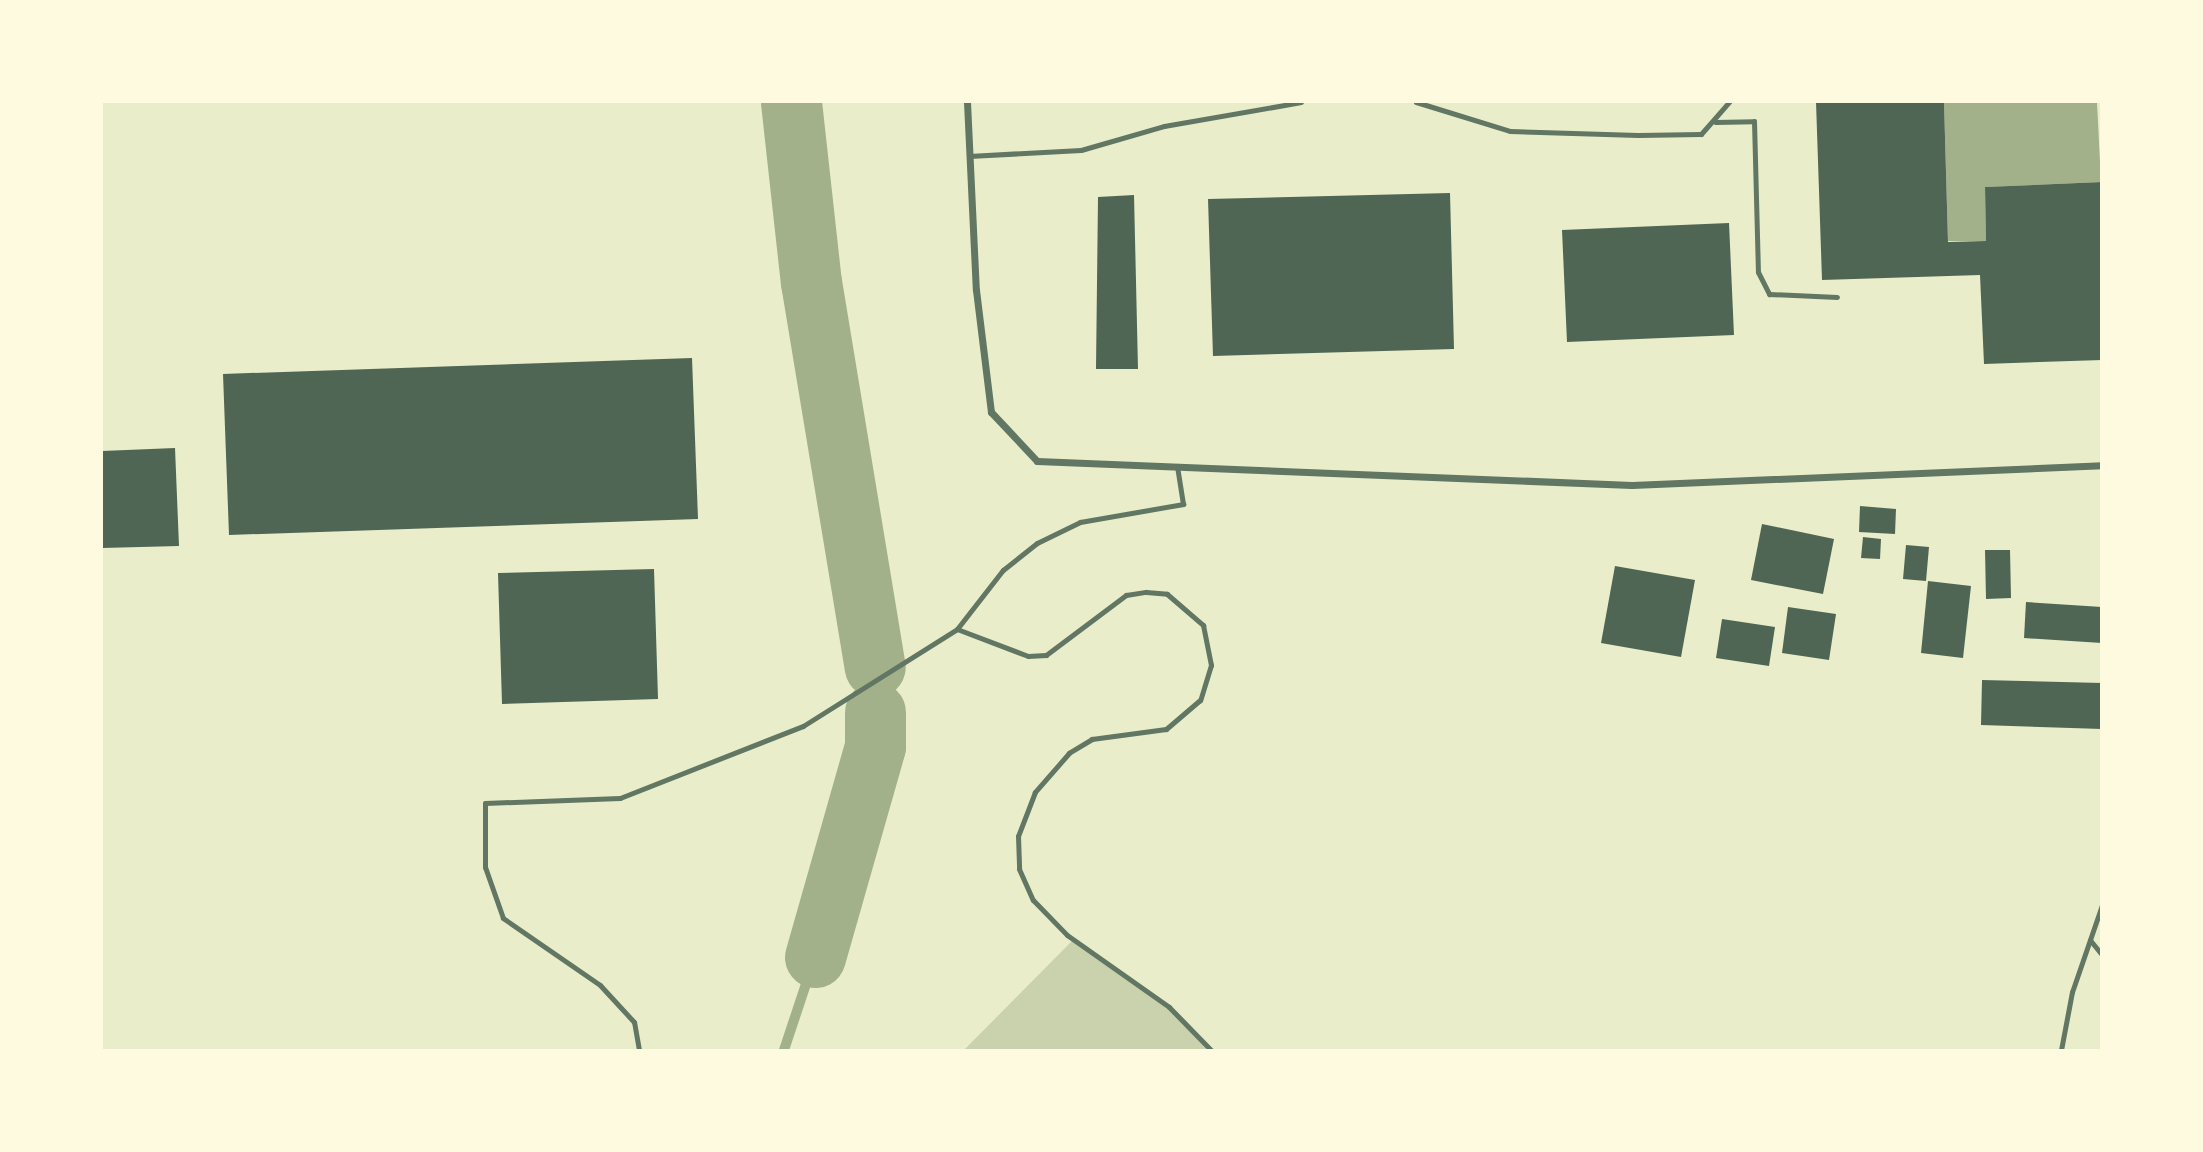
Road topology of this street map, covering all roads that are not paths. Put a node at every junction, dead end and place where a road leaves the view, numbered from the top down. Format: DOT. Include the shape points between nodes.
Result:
graph roads {
  1 [pos="967,102"];
  2 [pos="1301,102"];
  3 [pos="1416,102"];
  4 [pos="1729,102"];
  5 [pos="1715,122"];
  6 [pos="969,156"];
  7 [pos="1837,297"];
  8 [pos="2102,465"];
  9 [pos="1177,466"];
  10 [pos="957,629"];
  11 [pos="2102,905"];
  12 [pos="2090,940"];
  13 [pos="2102,956"];
  14 [pos="639,1051"];
  15 [pos="1212,1051"];
  16 [pos="2061,1051"];
  1 -- 6 [label="street"];
  2 -- 6 [label="lane" via="1164,126 1081,150"];
  3 -- 5 [label="lane" via="1510,131 1702,134"];
  4 -- 5 [label="lane"];
  5 -- 7 [label="lane" via="1754,121 1758,272 1769,294"];
  6 -- 9 [label="street" via="991,412 1037,461"];
  8 -- 9 [label="street" via="1632,485"];
  9 -- 10 [label="lane" via="1183,503 1080,522 1037,543 1003,570"];
  10 -- 14 [label="lane" via="803,726 620,798 485,803 485,867 503,918 600,985 634,1022"];
  10 -- 15 [label="lane" via="1028,656 1046,655 1126,595 1146,592 1167,594 1203,625 1211,665 1200,700 1167,729 1092,739 1069,753 1035,792 1018,836 1019,869 1032,900 1067,935 1169,1007"];
  11 -- 12 [label="lane"];
  12 -- 13 [label="lane"];
  12 -- 16 [label="lane"];
}
